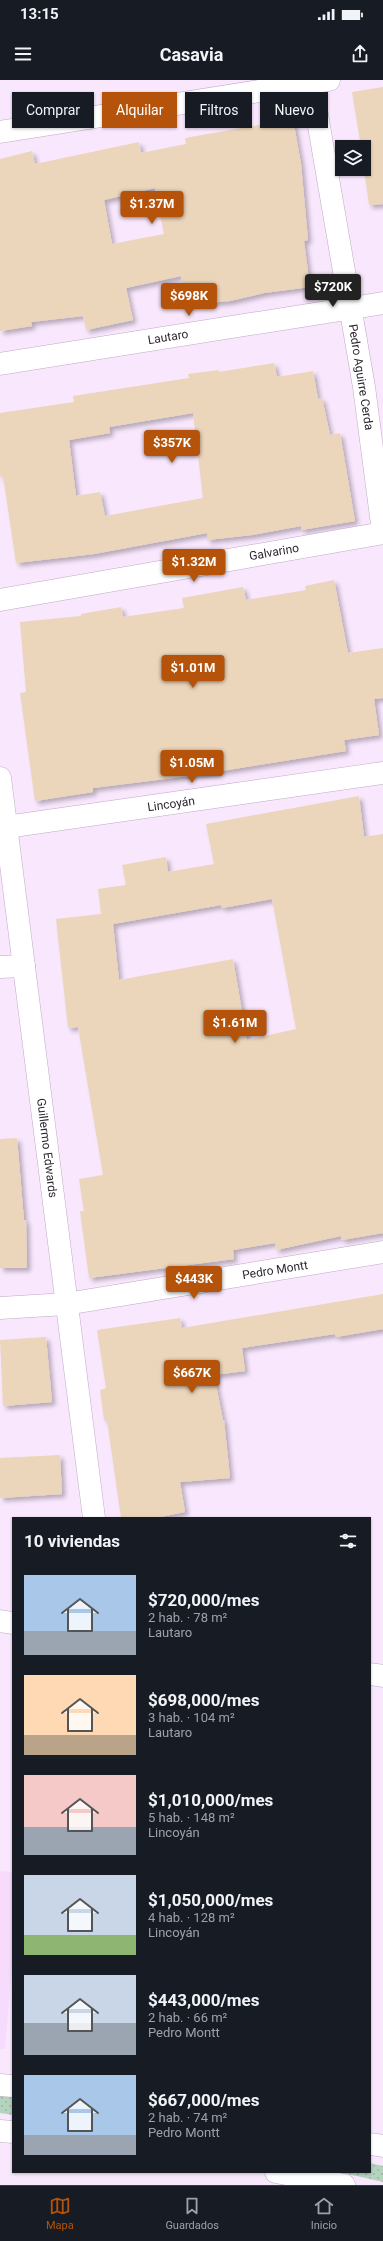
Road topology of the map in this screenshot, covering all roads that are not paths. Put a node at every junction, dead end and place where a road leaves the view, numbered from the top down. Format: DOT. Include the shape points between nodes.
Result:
graph roads {
  1 [pos="317,81"];
  2 [pos="0,132"];
  3 [pos="383,303"];
  4 [pos="351,308"];
  5 [pos="0,364"];
  6 [pos="383,533"];
  7 [pos="0,600"];
  8 [pos="383,773"];
  9 [pos="0,778"];
  10 [pos="6,828"];
  11 [pos="24,966"];
  12 [pos="0,967"];
  13 [pos="383,1252"];
  14 [pos="66,1304"];
  15 [pos="0,1308"];
  16 [pos="94,1517"];
  17 [pos="0,1621"];
  18 [pos="12,1623"];
  19 [pos="371,1674"];
  20 [pos="383,1676"];
  21 [pos="0,2085"];
  22 [pos="12,2086"];
  23 [pos="0,2131"];
  24 [pos="12,2132"];
  25 [pos="371,2144"];
  26 [pos="383,2146"];
  27 [pos="281,2173"];
  28 [pos="344,2185"];
  1 -- 2 [label="street"];
  1 -- 4 [label="street, Pedro Aguirre Cerda"];
  3 -- 4 [label="street, Lautaro"];
  4 -- 5 [label="street, Lautaro"];
  4 -- 6 [label="street, Pedro Aguirre Cerda"];
  6 -- 7 [label="street, Galvarino"];
  8 -- 10 [label="street, Lincoyán"];
  9 -- 10 [label="street, Guillermo Edwards"];
  10 -- 11 [label="street, Guillermo Edwards"];
  11 -- 12 [label="street"];
  11 -- 14 [label="street, Guillermo Edwards"];
  13 -- 14 [label="street, Pedro Montt"];
  14 -- 15 [label="street, Pedro Montt"];
  14 -- 16 [label="street, Guillermo Edwards"];
  17 -- 18 [label="street"];
  19 -- 20 [label="street"];
  21 -- 22 [label="street"];
  23 -- 24 [label="street"];
  25 -- 26 [label="street"];
  27 -- 28 [label="street"];
}
